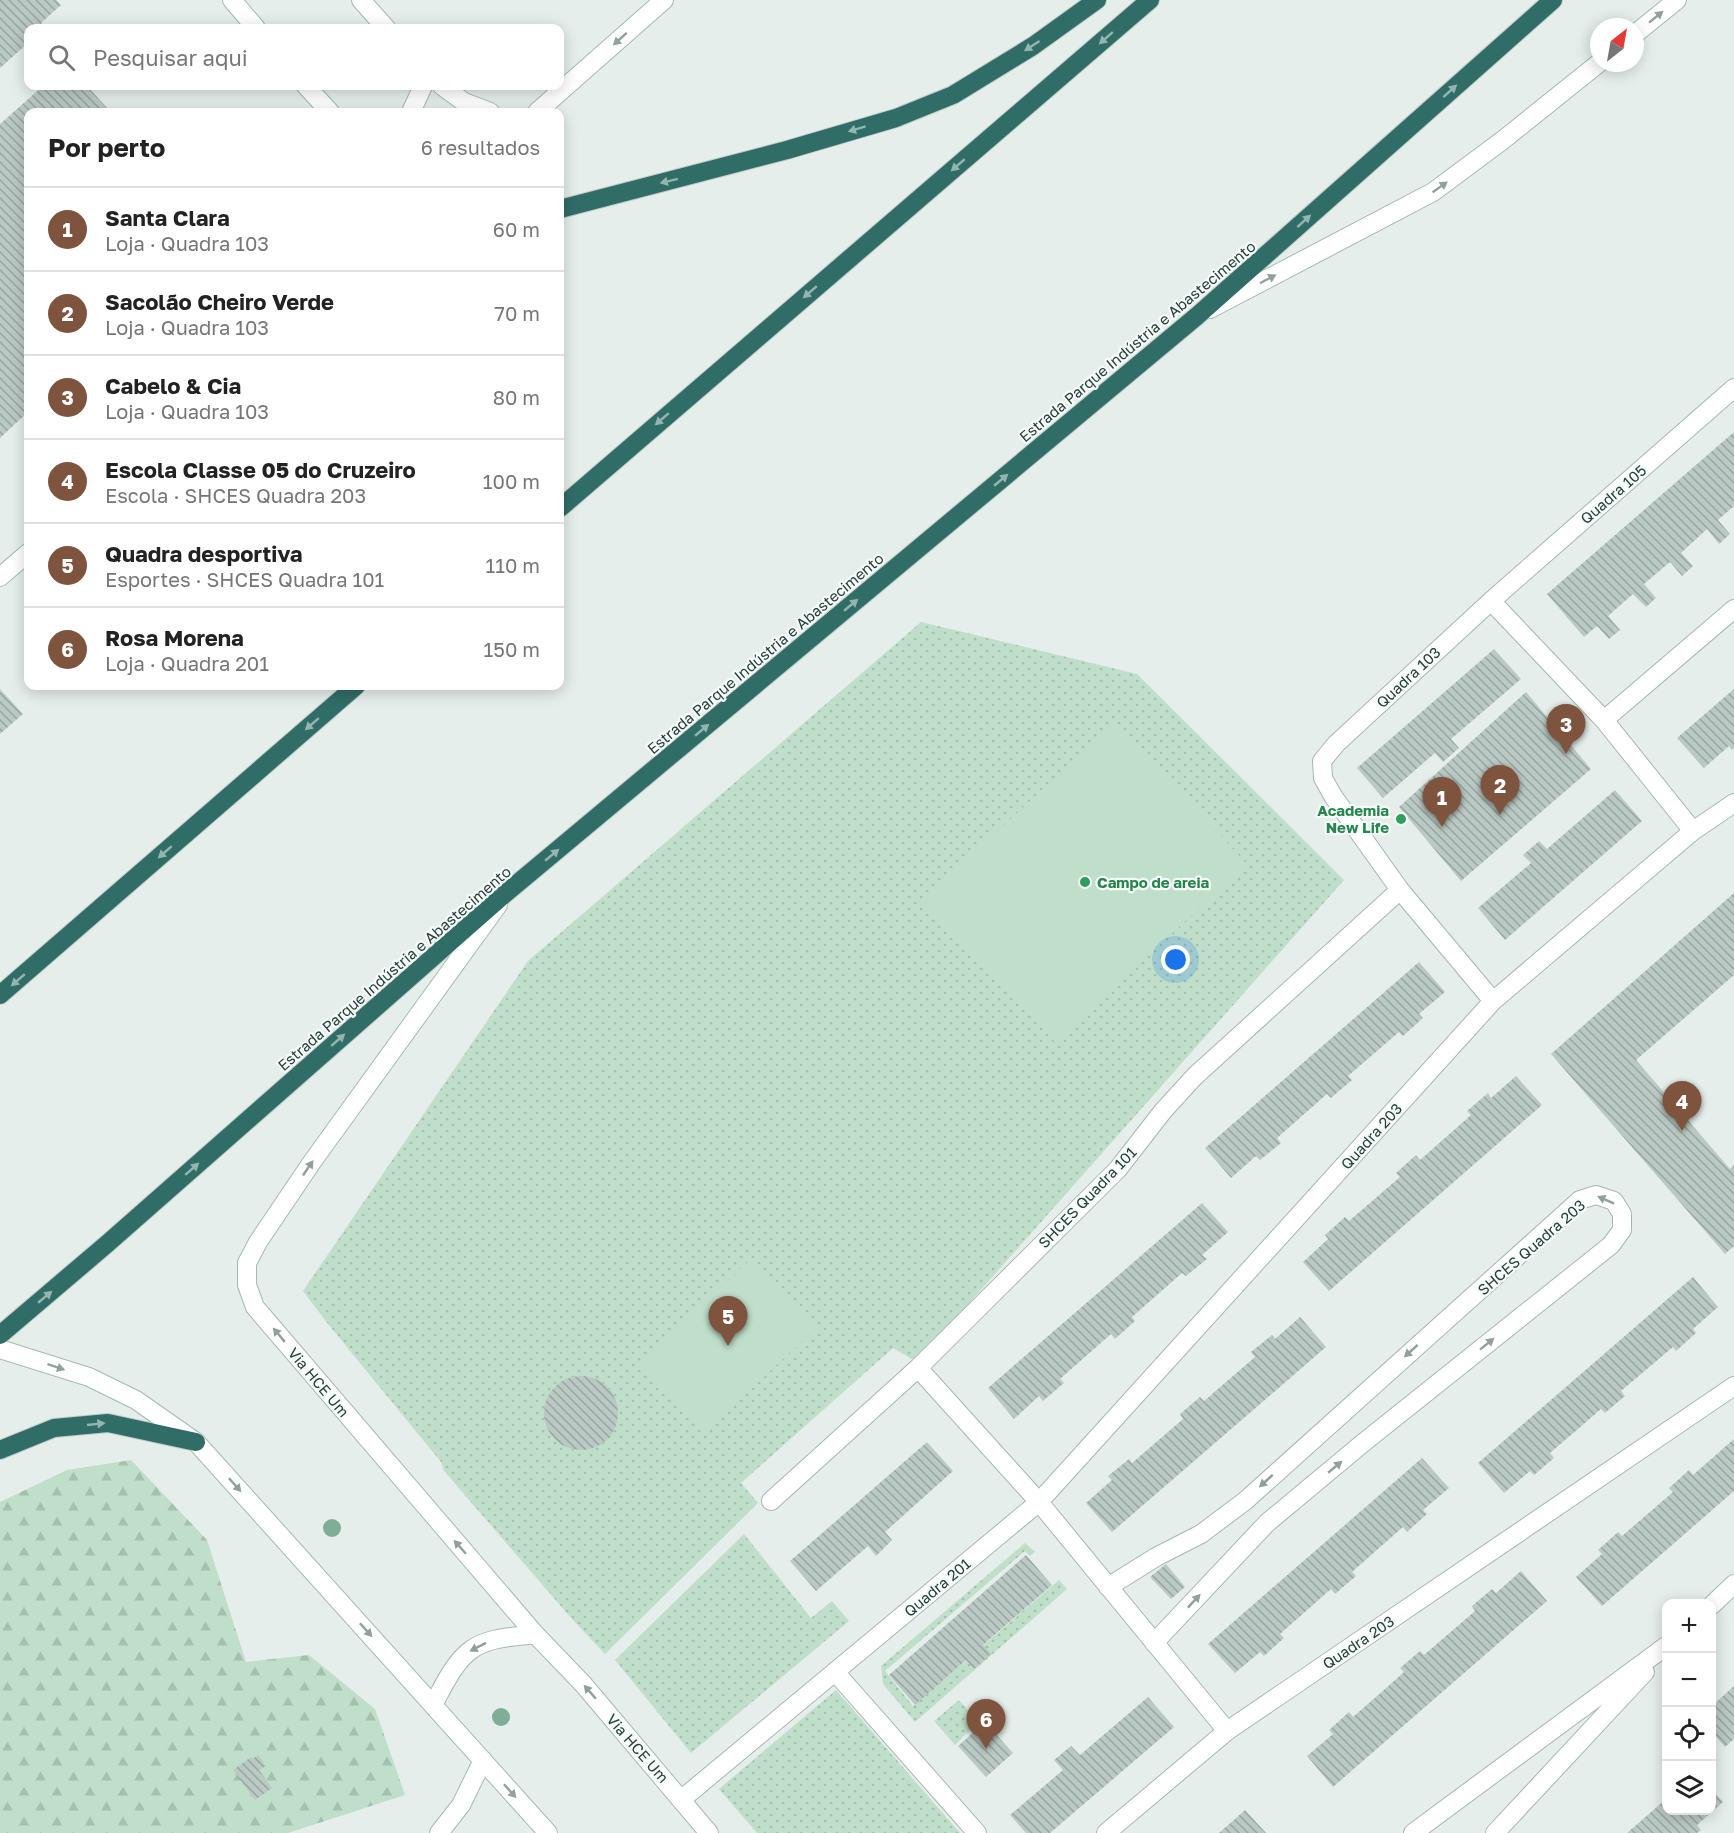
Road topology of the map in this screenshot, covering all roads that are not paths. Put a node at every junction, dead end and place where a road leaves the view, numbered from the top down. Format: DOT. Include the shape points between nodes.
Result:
graph roads {
  1 [pos="232,0"];
  2 [pos="361,0"];
  3 [pos="664,0"];
  4 [pos="1096,0"];
  5 [pos="1150,0"];
  6 [pos="1553,0"];
  7 [pos="1677,0"];
  8 [pos="253,24"];
  9 [pos="382,24"];
  10 [pos="1644,27"];
  11 [pos="1590,70"];
  12 [pos="564,88"];
  13 [pos="310,90"];
  14 [pos="421,90"];
  15 [pos="448,90"];
  16 [pos="562,90"];
  17 [pos="326,108"];
  18 [pos="413,108"];
  19 [pos="480,108"];
  20 [pos="542,108"];
  21 [pos="564,208"];
  22 [pos="1197,316"];
  23 [pos="1734,388"];
  24 [pos="564,505"];
  25 [pos="24,556"];
  26 [pos="0,577"];
  27 [pos="1491,601"];
  28 [pos="1734,609"];
  29 [pos="351,690"];
  30 [pos="1604,720"];
  31 [pos="1734,803"];
  32 [pos="1693,831"];
  33 [pos="1400,890"];
  34 [pos="507,892"];
  35 [pos="0,995"];
  36 [pos="1493,1002"];
  37 [pos="0,1335"];
  38 [pos="0,1349"];
  39 [pos="918,1368"];
  40 [pos="1734,1386"];
  41 [pos="196,1442"];
  42 [pos="0,1450"];
  43 [pos="1245,1500"];
  44 [pos="771,1501"];
  45 [pos="1038,1502"];
  46 [pos="1267,1523"];
  47 [pos="1734,1584"];
  48 [pos="1108,1587"];
  49 [pos="1716,1601"];
  50 [pos="535,1634"];
  51 [pos="1154,1643"];
  52 [pos="1662,1650"];
  53 [pos="1662,1651"];
  54 [pos="836,1672"];
  55 [pos="433,1705"];
  56 [pos="1227,1731"];
  57 [pos="483,1760"];
  58 [pos="682,1799"];
  59 [pos="439,1833"];
  60 [pos="548,1833"];
  61 [pos="709,1833"];
  62 [pos="976,1833"];
  63 [pos="1106,1833"];
  64 [pos="1413,1833"];
  65 [pos="1495,1833"];
  1 -- 8 [label="street"];
  2 -- 9 [label="street"];
  3 -- 12 [label="street, one-way"];
  4 -- 21 [label="highway, one-way" via="1033,46 952,95 896,118"];
  5 -- 24 [label="highway, one-way"];
  22 -- 6 [label="highway, Estrada Parque Indústria e Abastecimento, one-way"];
  10 -- 7 [label="street, one-way"];
  22 -- 11 [label="street, one-way" via="1433,192"];
  13 -- 17 [label="street"];
  14 -- 18 [label="street"];
  15 -- 19 [label="street"];
  16 -- 20 [label="street, one-way"];
  34 -- 22 [label="highway, Estrada Parque Indústria e Abastecimento, one-way"];
  23 -- 27 [label="street, Quadra 105"];
  25 -- 26 [label="street"];
  27 -- 30 [label="street"];
  27 -- 33 [label="street, Quadra 103" via="1322,761 1323,778 1333,796"];
  28 -- 30 [label="street"];
  29 -- 35 [label="highway, one-way"];
  30 -- 32 [label="street"];
  31 -- 32 [label="street, Quadra 203"];
  32 -- 36 [label="street, Quadra 203"];
  33 -- 36 [label="street, Quadra 103"];
  33 -- 39 [label="street, SHCES Quadra 101" via="1195,1076 1118,1169"];
  37 -- 34 [label="highway, Estrada Parque Indústria e Abastecimento, one-way"];
  50 -- 34 [label="street, Via HCE Um, one-way" via="255,1307 247,1285 247,1263 258,1242"];
  36 -- 45 [label="street, Quadra 203"];
  38 -- 41 [label="street, one-way" via="89,1377 127,1395"];
  39 -- 44 [label="street, SHCES Quadra 101"];
  39 -- 45 [label="street"];
  40 -- 56 [label="street, Quadra 203"];
  42 -- 41 [label="highway, one-way" via="54,1428 108,1423"];
  41 -- 55 [label="street, one-way"];
  43 -- 46 [label="street"];
  46 -- 43 [label="street, SHCES Quadra 203, one-way" via="1611,1245 1622,1230 1622,1214 1614,1201 1596,1195 1580,1200"];
  43 -- 48 [label="street, SHCES Quadra 203" via="1201,1534"];
  45 -- 48 [label="street"];
  45 -- 54 [label="street, Quadra 201"];
  51 -- 46 [label="street, SHCES Quadra 203, one-way"];
  47 -- 49 [label="street"];
  48 -- 51 [label="street"];
  50 -- 55 [label="street, one-way" via="490,1641 470,1650"];
  58 -- 50 [label="street, Via HCE Um, one-way"];
  51 -- 56 [label="street"];
  52 -- 64 [label="street"];
  53 -- 65 [label="street"];
  54 -- 58 [label="street, Quadra 201"];
  54 -- 62 [label="street"];
  55 -- 57 [label="street"];
  56 -- 63 [label="street"];
  57 -- 59 [label="street" via="460,1805"];
  57 -- 60 [label="street, one-way"];
  58 -- 61 [label="street, Via HCE Um"];
}
